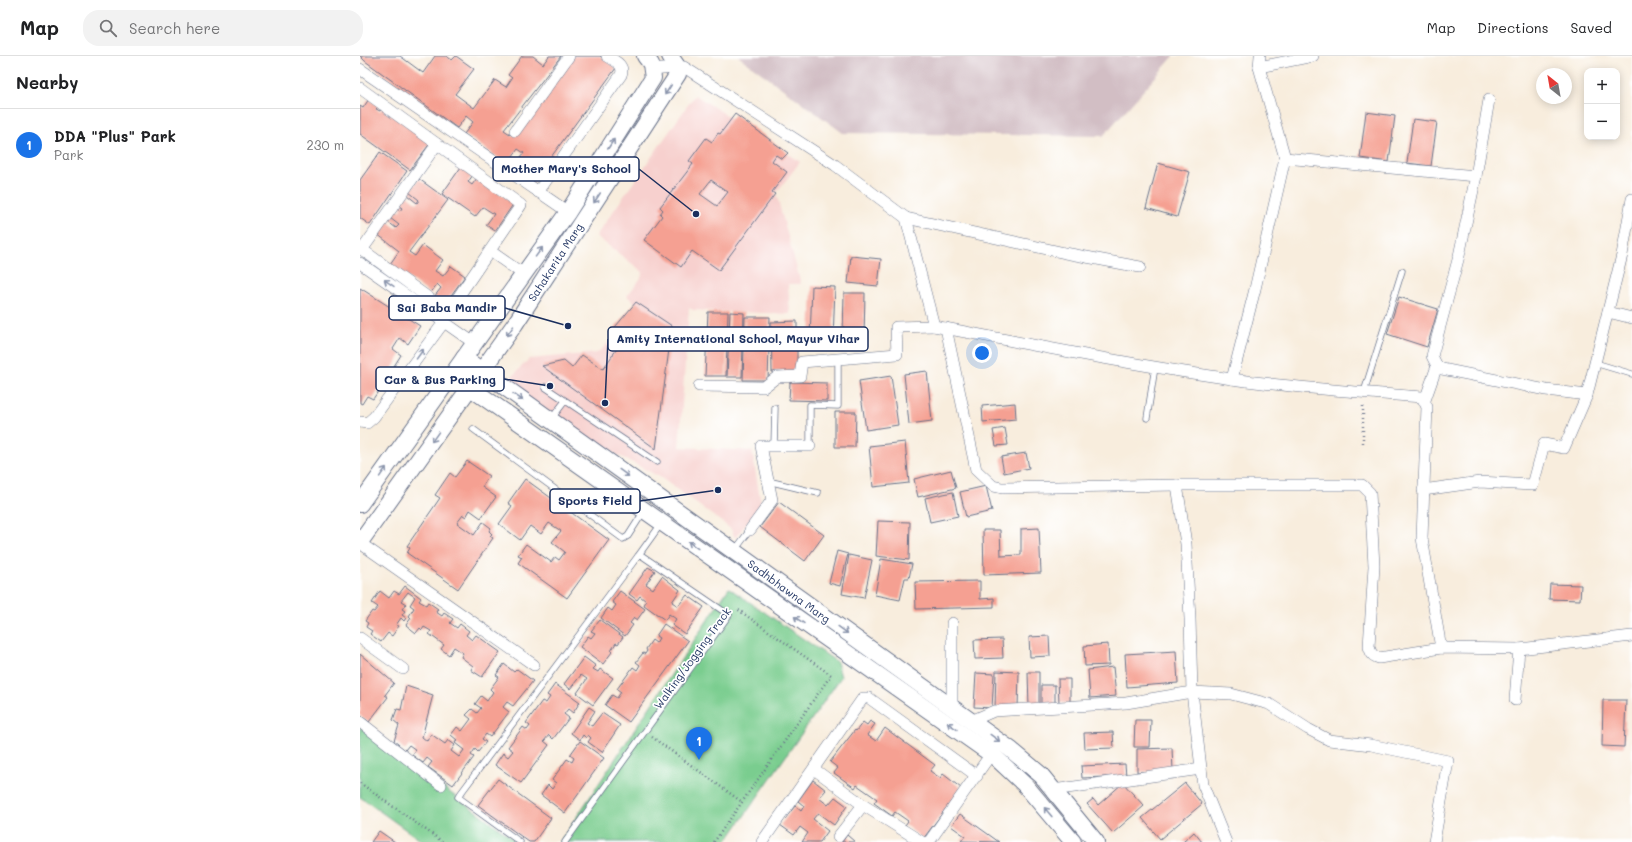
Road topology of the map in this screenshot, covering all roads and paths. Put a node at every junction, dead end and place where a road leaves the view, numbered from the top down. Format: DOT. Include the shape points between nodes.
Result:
graph roads {
  1 [pos="569,56"];
  2 [pos="607,56"];
  3 [pos="1314,56"];
  4 [pos="674,61"];
  5 [pos="1260,61"];
  6 [pos="649,63"];
  7 [pos="360,69"];
  8 [pos="360,88"];
  9 [pos="1489,100"];
  10 [pos="515,130"];
  11 [pos="437,144"];
  12 [pos="1285,158"];
  13 [pos="1476,176"];
  14 [pos="538,192"];
  15 [pos="1632,199"];
  16 [pos="568,212"];
  17 [pos="906,218"];
  18 [pos="361,249"];
  19 [pos="490,251"];
  20 [pos="360,263"];
  21 [pos="1140,267"];
  22 [pos="1402,271"];
  23 [pos="523,274"];
  24 [pos="1608,312"];
  25 [pos="1632,318"];
  26 [pos="444,322"];
  27 [pos="934,326"];
  28 [pos="946,328"];
  29 [pos="474,343"];
  30 [pos="464,358"];
  31 [pos="838,359"];
  32 [pos="1595,363"];
  33 [pos="1437,366"];
  34 [pos="1156,367"];
  35 [pos="482,371"];
  36 [pos="1632,374"];
  37 [pos="452,375"];
  38 [pos="1232,379"];
  39 [pos="545,386"];
  40 [pos="699,386"];
  41 [pos="470,387"];
  42 [pos="1364,392"];
  43 [pos="1587,395"];
  44 [pos="1425,400"];
  45 [pos="565,401"];
  46 [pos="775,408"];
  47 [pos="1147,418"];
  48 [pos="551,420"];
  49 [pos="360,422"];
  50 [pos="473,429"];
  51 [pos="1363,443"];
  52 [pos="774,446"];
  53 [pos="810,446"];
  54 [pos="657,462"];
  55 [pos="768,481"];
  56 [pos="1177,485"];
  57 [pos="1423,490"];
  58 [pos="818,493"];
  59 [pos="360,504"];
  60 [pos="645,511"];
  61 [pos="662,523"];
  62 [pos="750,530"];
  63 [pos="360,543"];
  64 [pos="734,552"];
  65 [pos="638,556"];
  66 [pos="733,616"];
  67 [pos="952,623"];
  68 [pos="1632,636"];
  69 [pos="360,638"];
  70 [pos="1441,648"];
  71 [pos="1519,649"];
  72 [pos="534,665"];
  73 [pos="403,669"];
  74 [pos="1192,692"];
  75 [pos="1515,700"];
  76 [pos="952,708"];
  77 [pos="971,721"];
  78 [pos="360,722"];
  79 [pos="647,733"];
  80 [pos="991,754"];
  81 [pos="814,769"];
  82 [pos="1201,769"];
  83 [pos="977,776"];
  84 [pos="360,783"];
  85 [pos="441,784"];
  86 [pos="1053,790"];
  87 [pos="742,802"];
  88 [pos="863,805"];
  89 [pos="838,837"];
  90 [pos="443,842"];
  91 [pos="520,842"];
  92 [pos="565,842"];
  93 [pos="714,842"];
  94 [pos="762,842"];
  95 [pos="922,842"];
  96 [pos="929,842"];
  97 [pos="1073,842"];
  98 [pos="1096,842"];
  99 [pos="1226,842"];
  100 [pos="1434,842"];
  1 -- 10 [label="street"];
  2 -- 14 [label="street" via="622,66 621,76"];
  3 -- 5 [label="street"];
  4 -- 6 [label="street"];
  4 -- 17 [label="street" via="836,165"];
  4 -- 35 [label="street, Sahakarita Marg, one-way" via="678,74"];
  5 -- 12 [label="street"];
  16 -- 6 [label="street, Sahakarita Marg, one-way" via="653,78"];
  7 -- 14 [label="street"];
  8 -- 11 [label="street"];
  9 -- 13 [label="street"];
  11 -- 18 [label="street"];
  11 -- 19 [label="street" via="521,205"];
  12 -- 13 [label="street"];
  12 -- 38 [label="street"];
  13 -- 33 [label="street" via="1459,256 1432,356"];
  14 -- 16 [label="street"];
  15 -- 24 [label="street"];
  23 -- 16 [label="street, Sahakarita Marg, one-way"];
  17 -- 21 [label="street"];
  17 -- 27 [label="street"];
  18 -- 19 [label="street" via="448,312"];
  19 -- 23 [label="street"];
  26 -- 20 [label="street, one-way"];
  22 -- 42 [label="lane"];
  23 -- 29 [label="street, Sahakarita Marg"];
  24 -- 25 [label="street"];
  24 -- 32 [label="street"];
  26 -- 29 [label="street"];
  49 -- 26 [label="street, one-way" via="367,423 374,417"];
  27 -- 28 [label="street"];
  27 -- 31 [label="street" via="896,326 897,354"];
  28 -- 34 [label="street"];
  28 -- 56 [label="street" via="976,470 993,486 1002,488"];
  29 -- 30 [label="street, Sahakarita Marg"];
  30 -- 35 [label="street, Sadhbhawna Marg"];
  30 -- 37 [label="street, Sahakarita Marg"];
  31 -- 40 [label="street" via="802,362 800,376 777,377 764,387"];
  31 -- 53 [label="lane" via="838,406 810,405"];
  32 -- 36 [label="lane"];
  32 -- 43 [label="street"];
  33 -- 43 [label="street" via="1546,390"];
  33 -- 44 [label="street"];
  34 -- 38 [label="street"];
  34 -- 47 [label="lane"];
  35 -- 41 [label="street, Sahakarita Marg"];
  35 -- 48 [label="street, Sadhbhawna Marg, one-way"];
  37 -- 41 [label="street, Sadhbhawna Marg"];
  59 -- 37 [label="street, Sahakarita Marg, one-way"];
  38 -- 42 [label="street"];
  39 -- 45 [label="lane"];
  41 -- 60 [label="street, Sadhbhawna Marg"];
  41 -- 63 [label="street, Sahakarita Marg, one-way"];
  42 -- 44 [label="street" via="1422,397"];
  42 -- 51 [label="path"];
  43 -- 57 [label="street" via="1564,448 1544,444 1533,485 1480,482"];
  44 -- 57 [label="street" via="1427,407"];
  45 -- 48 [label="lane"];
  45 -- 54 [label="lane"];
  46 -- 52 [label="lane"];
  48 -- 64 [label="street, Sadhbhawna Marg, one-way"];
  50 -- 60 [label="lane" via="623,539 628,536"];
  52 -- 53 [label="street"];
  52 -- 55 [label="street" via="761,446"];
  55 -- 58 [label="lane"];
  55 -- 62 [label="street" via="772,500"];
  56 -- 70 [label="street" via="1362,485 1370,493 1374,566 1369,647 1372,654 1378,658"];
  56 -- 74 [label="street" via="1186,544"];
  57 -- 70 [label="street" via="1422,538"];
  60 -- 61 [label="street, Sadhbhawna Marg"];
  61 -- 65 [label="lane"];
  80 -- 61 [label="street, Sadhbhawna Marg, one-way"];
  62 -- 64 [label="lane"];
  63 -- 72 [label="street"];
  64 -- 76 [label="street, Sadhbhawna Marg, one-way"];
  65 -- 91 [label="lane" via="458,797"];
  65 -- 92 [label="lane" via="642,555 729,615"];
  66 -- 87 [label="path, Walking/Jogging Track" via="737,609 832,674"];
  67 -- 76 [label="street"];
  68 -- 71 [label="street"];
  69 -- 73 [label="street"];
  70 -- 71 [label="street"];
  71 -- 75 [label="street"];
  74 -- 77 [label="street" via="1126,703 994,711"];
  74 -- 82 [label="street"];
  74 -- 100 [label="street" via="1231,694 1269,704 1329,740 1371,745 1448,761"];
  76 -- 77 [label="street, Sadhbhawna Marg"];
  77 -- 86 [label="street, Sadhbhawna Marg, one-way" via="1041,775"];
  78 -- 85 [label="street"];
  79 -- 87 [label="path"];
  80 -- 83 [label="street"];
  97 -- 80 [label="street, Sadhbhawna Marg, one-way" via="1025,785"];
  81 -- 83 [label="street" via="863,698 869,698"];
  81 -- 88 [label="street"];
  81 -- 94 [label="street"];
  82 -- 86 [label="street"];
  82 -- 99 [label="street" via="1203,785"];
  83 -- 96 [label="street"];
  84 -- 90 [label="path"];
  86 -- 98 [label="street, Sadhbhawna Marg"];
  87 -- 93 [label="path, Walking/Jogging Track"];
  88 -- 89 [label="street"];
  88 -- 95 [label="street"];
}
